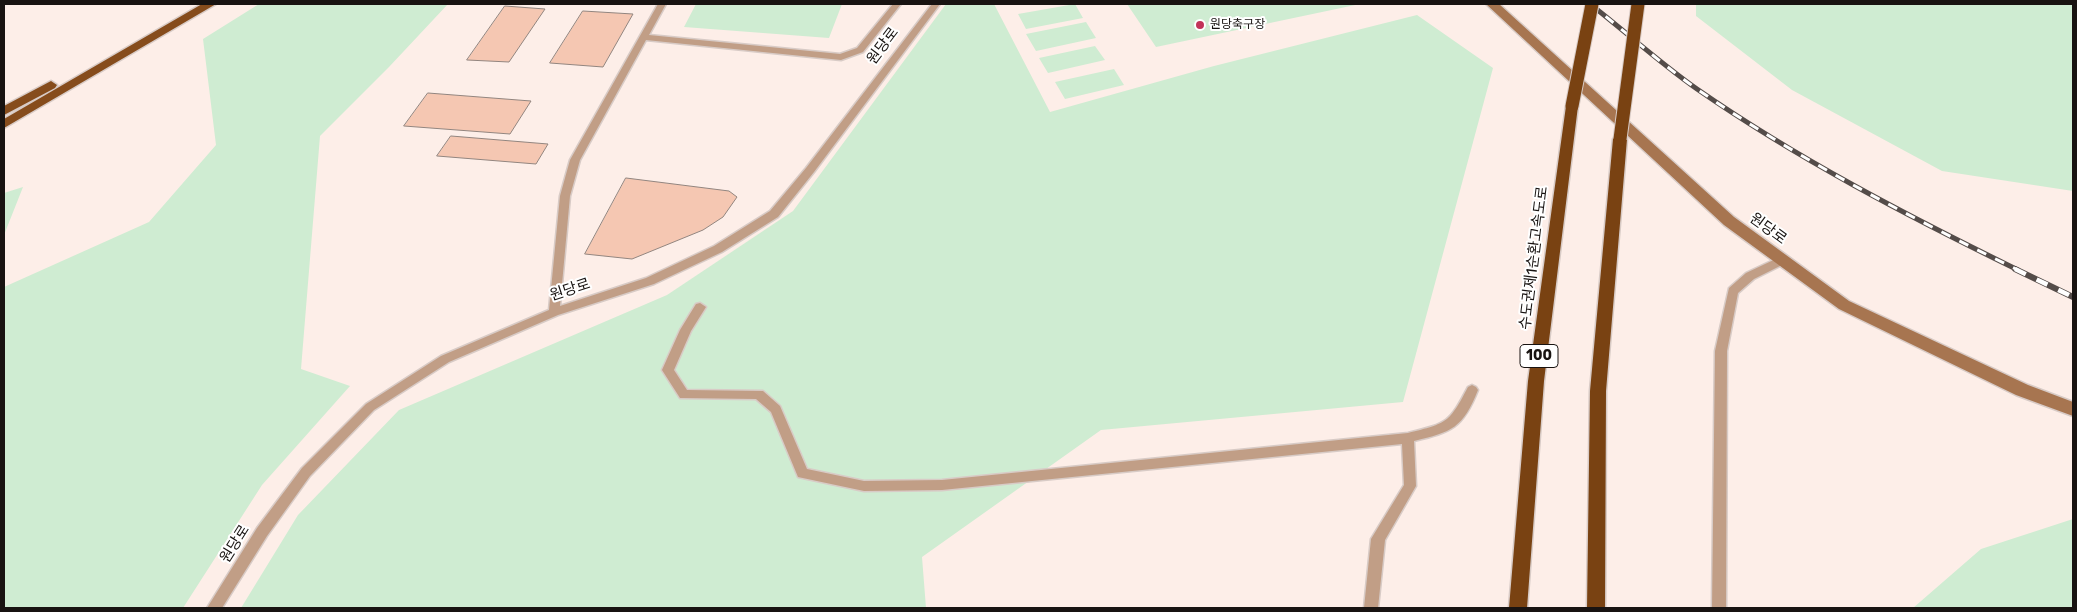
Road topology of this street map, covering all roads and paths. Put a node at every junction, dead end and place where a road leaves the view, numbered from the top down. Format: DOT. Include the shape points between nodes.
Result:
graph roads {
  1 [pos="195,4"];
  2 [pos="210,4"];
  3 [pos="662,4"];
  4 [pos="897,4"];
  5 [pos="936,4"];
  6 [pos="1492,4"];
  7 [pos="1592,4"];
  8 [pos="1638,4"];
  9 [pos="643,37"];
  10 [pos="111,58"];
  11 [pos="4,110"];
  12 [pos="4,116"];
  13 [pos="4,124"];
  14 [pos="4,131"];
  15 [pos="1782,260"];
  16 [pos="700,307"];
  17 [pos="554,312"];
  18 [pos="1472,390"];
  19 [pos="2073,409"];
  20 [pos="1408,438"];
  21 [pos="214,608"];
  22 [pos="1370,608"];
  23 [pos="1518,608"];
  24 [pos="1596,608"];
  25 [pos="1719,608"];
  1 -- 10 [label="highway"];
  2 -- 10 [label="highway"];
  3 -- 9 [label="lane"];
  4 -- 9 [label="lane" via="860,50 841,57"];
  5 -- 17 [label="lane, 원당로" via="774,214 718,249 650,281"];
  6 -- 15 [label="main road, 원당로" via="1729,221"];
  7 -- 23 [label="highway, 수도권제1순환고속도로 / 100, bridge" via="1572,106 1536,381"];
  8 -- 24 [label="highway, bridge" via="1620,139 1598,391"];
  9 -- 17 [label="lane" via="575,160 564,196"];
  10 -- 11 [label="highway"];
  10 -- 12 [label="highway"];
  10 -- 13 [label="highway"];
  10 -- 14 [label="highway"];
  15 -- 19 [label="main road, 원당로" via="1844,304 2022,390"];
  15 -- 25 [label="lane" via="1750,276 1733,291 1721,351"];
  16 -- 20 [label="lane" via="668,370 684,396 759,394 776,409 802,473 864,486 952,484"];
  17 -- 21 [label="lane, 원당로" via="444,359 370,407 306,472 262,532"];
  18 -- 20 [label="lane" via="1466,408 1453,424"];
  20 -- 22 [label="lane" via="1410,486 1378,538"];
}
